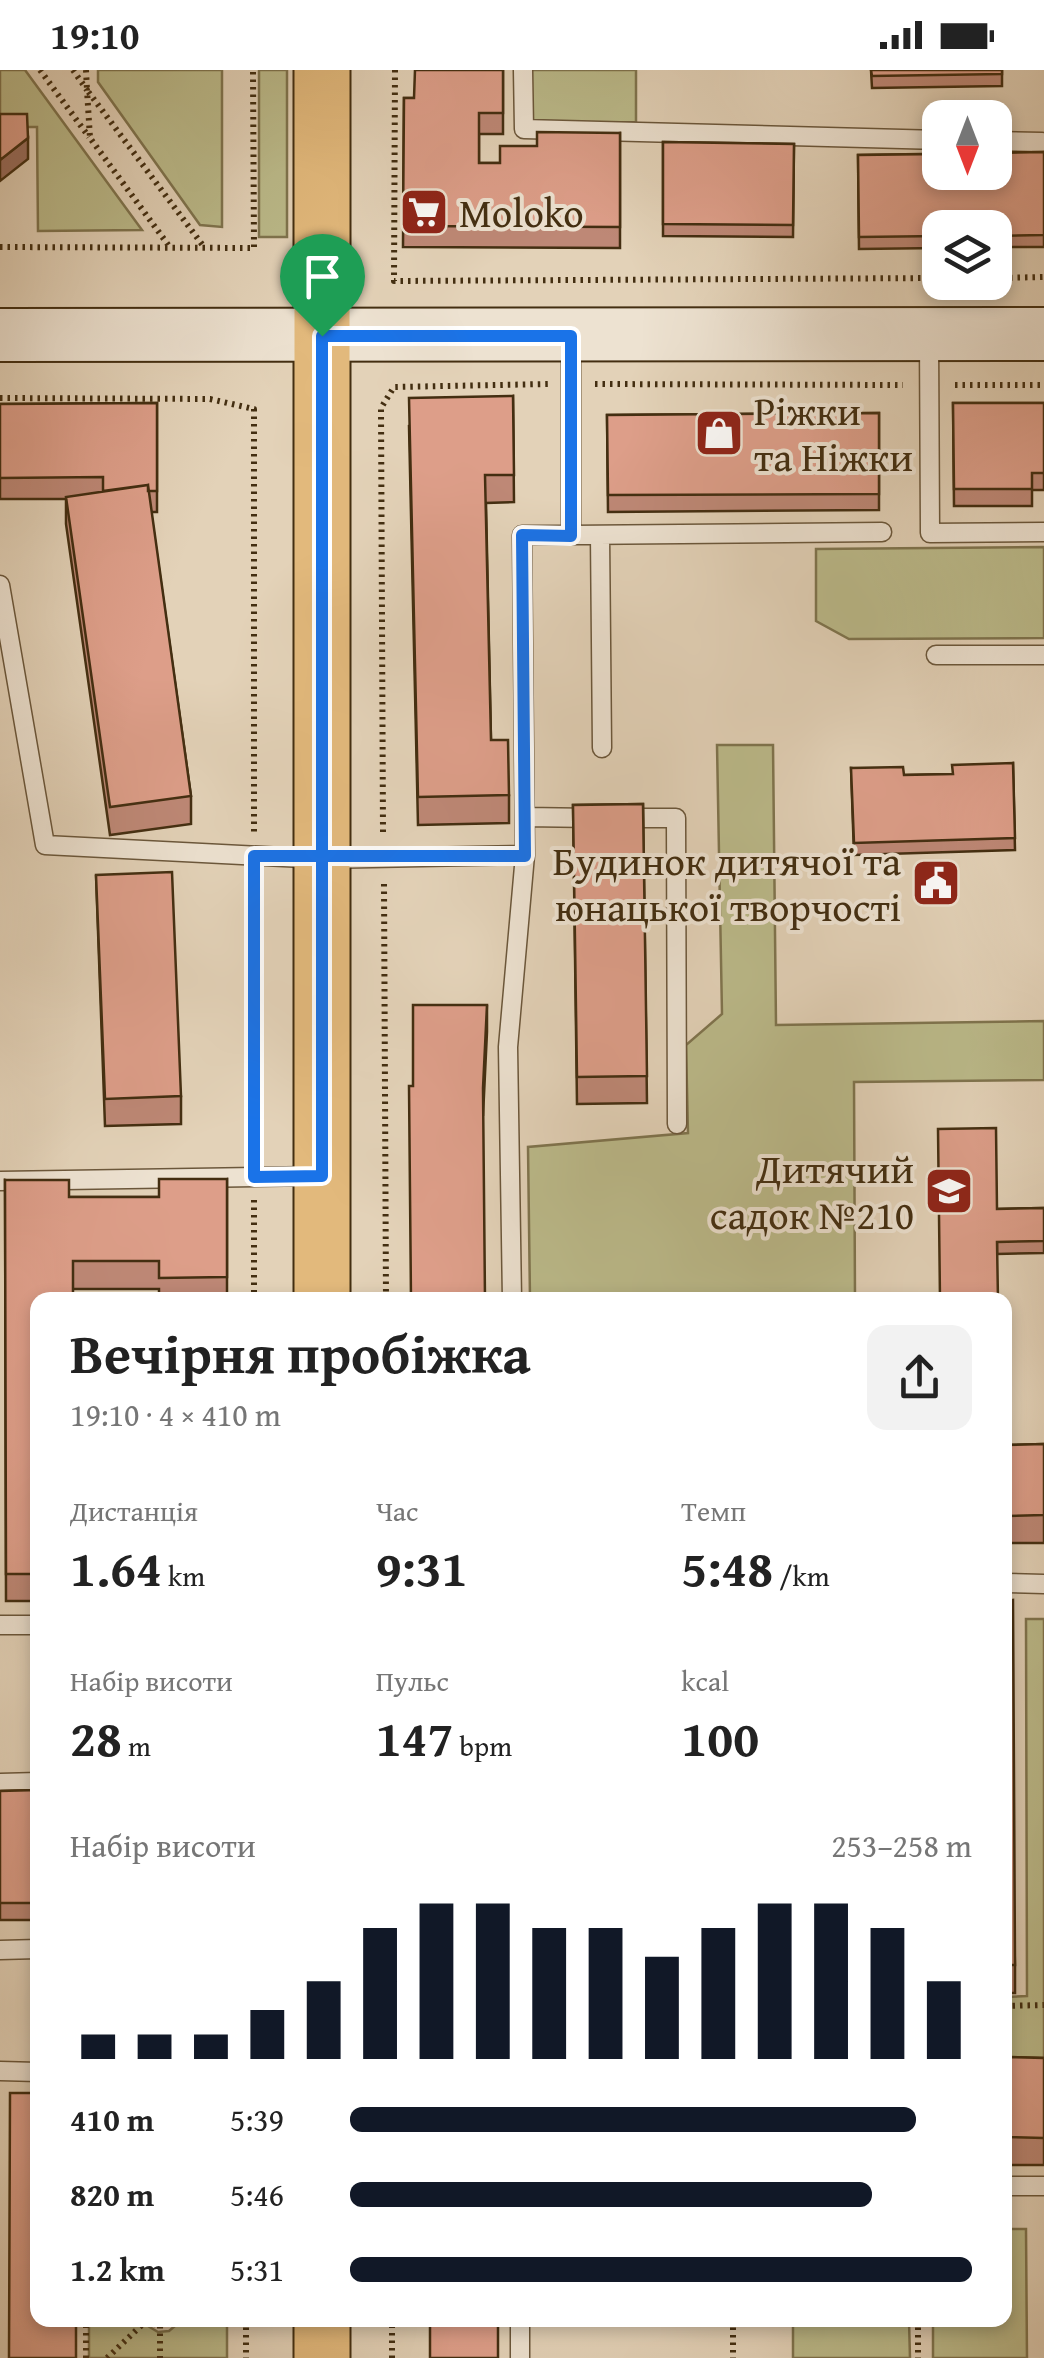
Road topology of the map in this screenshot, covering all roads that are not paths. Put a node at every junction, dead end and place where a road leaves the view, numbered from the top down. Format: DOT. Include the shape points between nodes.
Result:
graph roads {
  1 [pos="322,70"];
  2 [pos="523,70"];
  3 [pos="922,140"];
  4 [pos="1012,141"];
  5 [pos="1042,142"];
  6 [pos="1044,334"];
  7 [pos="0,335"];
  8 [pos="322,336"];
  9 [pos="571,360"];
  10 [pos="929,360"];
  11 [pos="882,532"];
  12 [pos="1044,532"];
  13 [pos="571,536"];
  14 [pos="600,536"];
  15 [pos="0,585"];
  16 [pos="936,655"];
  17 [pos="1044,655"];
  18 [pos="602,748"];
  19 [pos="525,818"];
  20 [pos="525,856"];
  21 [pos="322,859"];
  22 [pos="677,1124"];
  23 [pos="322,1176"];
  24 [pos="0,1181"];
  25 [pos="322,1292"];
  26 [pos="512,1292"];
  27 [pos="1012,1583"];
  28 [pos="1044,1584"];
  29 [pos="0,1625"];
  30 [pos="30,1625"];
  31 [pos="30,1782"];
  32 [pos="0,1783"];
  33 [pos="0,1950"];
  34 [pos="30,1950"];
  35 [pos="0,2071"];
  36 [pos="30,2072"];
  37 [pos="1012,2186"];
  38 [pos="1044,2186"];
  39 [pos="322,2327"];
  40 [pos="520,2327"];
  41 [pos="322,2358"];
  42 [pos="520,2358"];
  1 -- 8 [label="main road"];
  2 -- 3 [label="lane" via="524,130"];
  4 -- 5 [label="lane"];
  6 -- 10 [label="main road"];
  7 -- 8 [label="main road"];
  8 -- 9 [label="main road"];
  8 -- 21 [label="main road"];
  9 -- 10 [label="main road"];
  9 -- 13 [label="lane"];
  10 -- 12 [label="lane" via="930,533"];
  11 -- 14 [label="lane"];
  13 -- 14 [label="lane"];
  13 -- 19 [label="lane" via="522,535"];
  14 -- 18 [label="lane"];
  15 -- 21 [label="lane" via="45,846"];
  16 -- 17 [label="lane"];
  19 -- 20 [label="lane"];
  19 -- 22 [label="lane" via="676,818"];
  20 -- 21 [label="lane"];
  20 -- 26 [label="lane" via="508,1047"];
  21 -- 23 [label="main road"];
  23 -- 24 [label="lane"];
  23 -- 25 [label="main road"];
  27 -- 28 [label="lane"];
  29 -- 30 [label="lane"];
  31 -- 32 [label="lane"];
  33 -- 34 [label="lane"];
  35 -- 36 [label="lane"];
  37 -- 38 [label="lane"];
  39 -- 41 [label="main road"];
  40 -- 42 [label="lane"];
}
